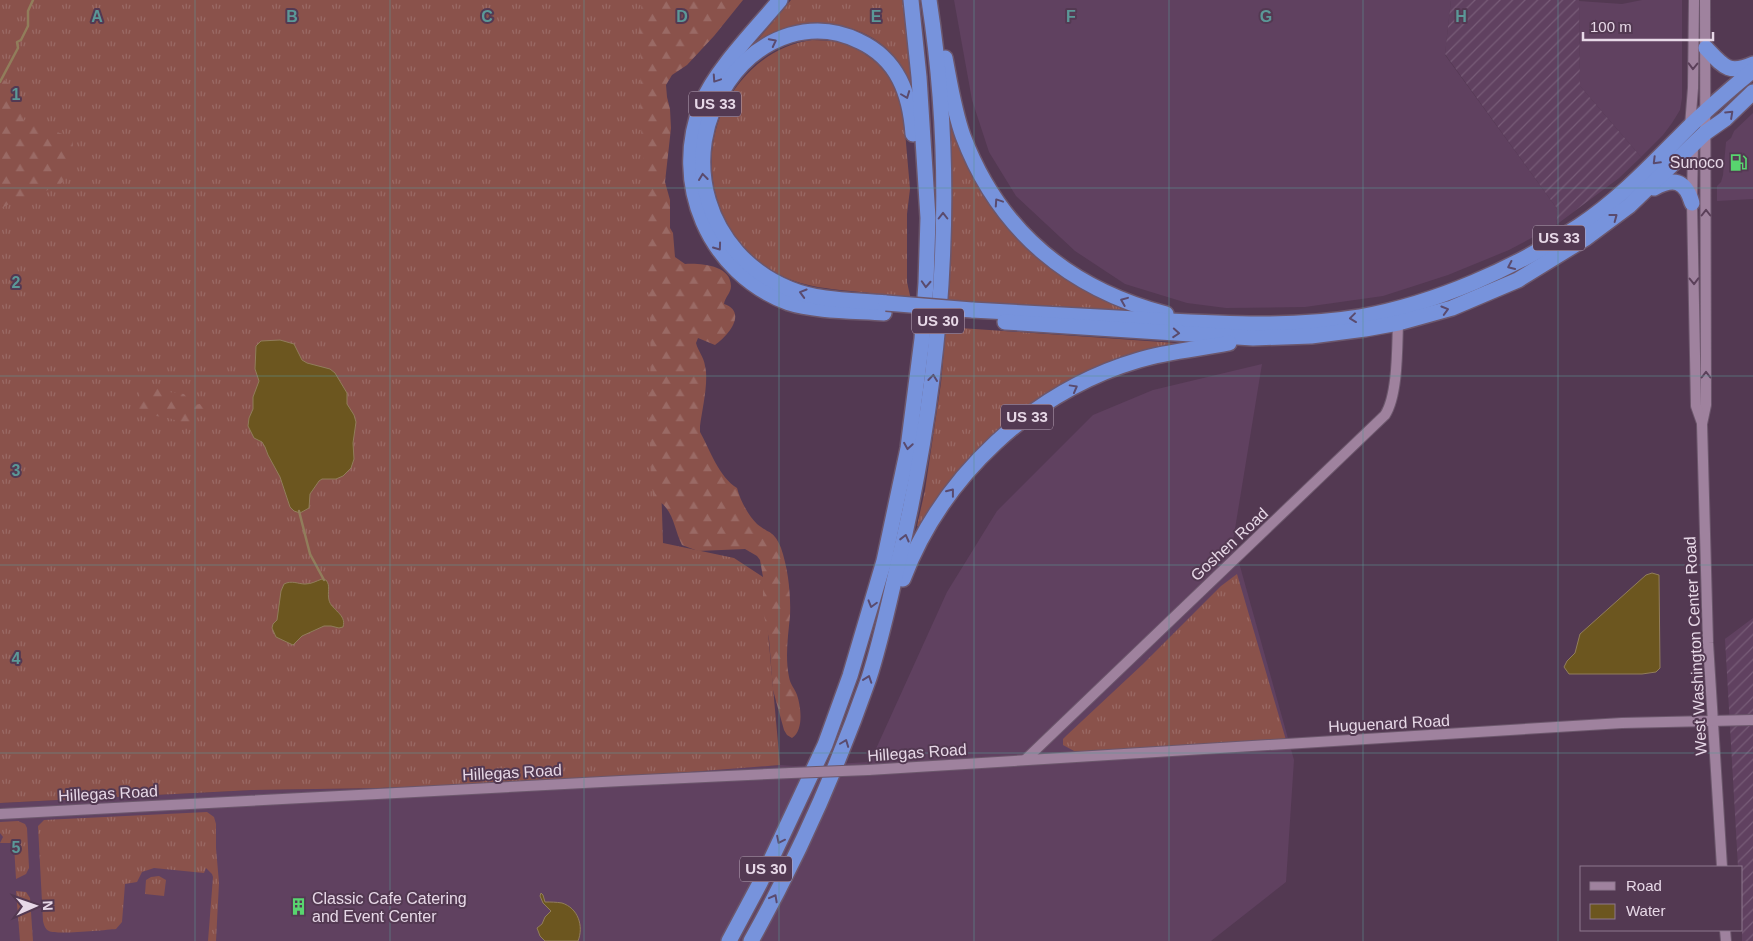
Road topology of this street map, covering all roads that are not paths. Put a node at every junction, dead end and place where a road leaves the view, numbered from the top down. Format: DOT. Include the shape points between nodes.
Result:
graph roads {
  1 [pos="780,0"];
  2 [pos="911,0"];
  3 [pos="930,0"];
  4 [pos="936,0"];
  5 [pos="1694,0"];
  6 [pos="1705,0"];
  7 [pos="1706,48"];
  8 [pos="1753,64"];
  9 [pos="1753,70"];
  10 [pos="1753,92"];
  11 [pos="1705,112"];
  12 [pos="1690,126"];
  13 [pos="1705,133"];
  14 [pos="1693,144"];
  15 [pos="1641,194"];
  16 [pos="1692,202"];
  17 [pos="928,218"];
  18 [pos="886,308"];
  19 [pos="971,315"];
  20 [pos="1398,323"];
  21 [pos="1222,324"];
  22 [pos="1253,338"];
  23 [pos="1702,424"];
  24 [pos="881,636"];
  25 [pos="1753,720"];
  26 [pos="1714,721"];
  27 [pos="1026,759"];
  28 [pos="0,814"];
  29 [pos="1722,866"];
  30 [pos="729,941"];
  31 [pos="750,941"];
  1 -- 18 [label="highway, one-way" via="719,74 703,102 692,134 690,152 693,191 700,214 706,230 726,258 746,279 767,292 807,307"];
  2 -- 17 [label="highway, US 30"];
  24 -- 3 [label="highway, US 30, one-way" via="921,459 940,307 943,165"];
  21 -- 4 [label="highway, one-way" via="1165,314 1099,291 1054,262 1014,224 984,180 963,135 953,98"];
  5 -- 12 [label="main road, West Washington Center Road, one-way"];
  6 -- 7 [label="main road, West Washington Center Road"];
  7 -- 8 [label="highway" via="1721,65 1733,70"];
  7 -- 11 [label="main road, West Washington Center Road"];
  9 -- 11 [label="highway, US 33"];
  13 -- 10 [label="highway, US 33, one-way"];
  11 -- 12 [label="highway, US 33"];
  11 -- 13 [label="main road, West Washington Center Road"];
  12 -- 14 [label="main road, West Washington Center Road"];
  12 -- 21 [label="highway, US 33, one-way" via="1617,196 1580,225 1513,266 1447,292 1361,316 1282,325"];
  13 -- 14 [label="highway, US 33"];
  23 -- 13 [label="main road, West Washington Center Road, one-way" via="1706,405"];
  14 -- 15 [label="highway, US 33"];
  14 -- 16 [label="main road, West Washington Center Road"];
  15 -- 16 [label="highway" via="1664,182 1674,182 1683,186"];
  20 -- 15 [label="highway, US 33, one-way" via="1452,308 1518,280 1586,238"];
  16 -- 23 [label="main road, West Washington Center Road, one-way" via="1696,406"];
  18 -- 17 [label="highway, US 33, one-way" via="790,289 758,271 734,248 716,222 703,180 704,138 718,98 751,56 782,38 826,31 869,46 891,66 909,102 918,191"];
  17 -- 30 [label="highway, US 30, one-way" via="926,283 916,391 908,448 884,561 825,746"];
  18 -- 19 [label="highway, US 33, bridge"];
  19 -- 21 [label="highway, US 33"];
  19 -- 22 [label="highway, one-way"];
  20 -- 22 [label="highway, US 33" via="1311,336"];
  20 -- 27 [label="main road, Goshen Road" via="1391,402 1384,415"];
  24 -- 22 [label="highway, US 33, one-way" via="910,560 931,520 960,481 1009,431 1075,386 1121,366 1178,351"];
  23 -- 26 [label="main road, West Washington Center Road" via="1708,643"];
  31 -- 24 [label="highway, US 30, one-way" via="789,869 826,789 869,677"];
  25 -- 26 [label="main road, Huguenard Road"];
  26 -- 27 [label="main road, Huguenard Road" via="1622,723"];
  26 -- 29 [label="main road, West Washington Center Road"];
  27 -- 28 [label="main road, Hillegas Road, bridge" via="868,770 621,780"];
}
